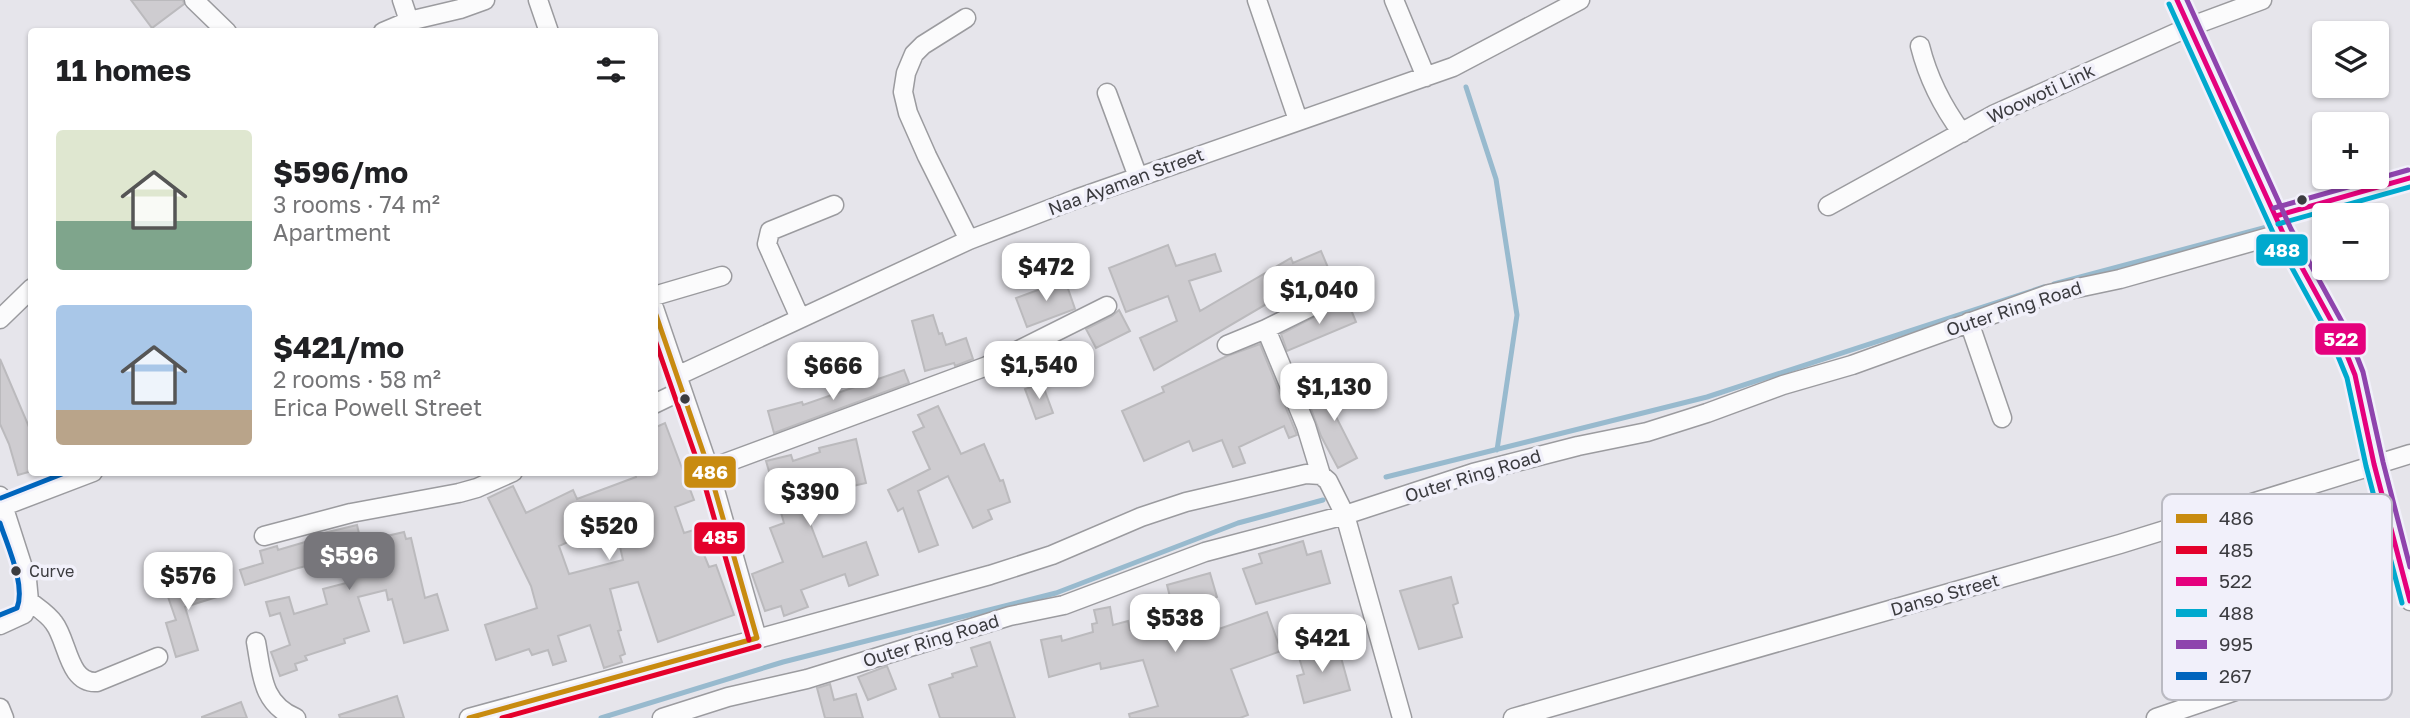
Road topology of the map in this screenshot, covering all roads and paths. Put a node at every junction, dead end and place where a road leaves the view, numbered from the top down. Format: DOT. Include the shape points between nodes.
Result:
graph roads {
  1 [pos="194,0"];
  2 [pos="402,0"];
  3 [pos="485,0"];
  4 [pos="538,0"];
  5 [pos="1257,0"];
  6 [pos="1394,0"];
  7 [pos="1580,0"];
  8 [pos="2176,0"];
  9 [pos="2262,0"];
  10 [pos="966,18"];
  11 [pos="409,21"];
  12 [pos="2189,27"];
  13 [pos="223,28"];
  14 [pos="392,28"];
  15 [pos="548,28"];
  16 [pos="1920,46"];
  17 [pos="1426,77"];
  18 [pos="1107,93"];
  19 [pos="1298,120"];
  20 [pos="1962,133"];
  21 [pos="1138,177"];
  22 [pos="2410,178"];
  23 [pos="834,205"];
  24 [pos="1828,206"];
  25 [pos="2280,224"];
  26 [pos="969,240"];
  27 [pos="722,276"];
  28 [pos="28,292"];
  29 [pos="1337,294"];
  30 [pos="658,295"];
  31 [pos="1107,306"];
  32 [pos="800,318"];
  33 [pos="0,319"];
  34 [pos="658,320"];
  35 [pos="1969,322"];
  36 [pos="1266,329"];
  37 [pos="1227,345"];
  38 [pos="679,384"];
  39 [pos="658,401"];
  40 [pos="2002,418"];
  41 [pos="2410,454"];
  42 [pos="2374,464"];
  43 [pos="709,469"];
  44 [pos="1321,475"];
  45 [pos="80,476"];
  46 [pos="504,476"];
  47 [pos="2279,494"];
  48 [pos="2382,494"];
  49 [pos="2,501"];
  50 [pos="1345,515"];
  51 [pos="2162,531"];
  52 [pos="2392,532"];
  53 [pos="264,536"];
  54 [pos="29,601"];
  55 [pos="2410,601"];
  56 [pos="0,625"];
  57 [pos="757,638"];
  58 [pos="256,642"];
  59 [pos="158,657"];
  60 [pos="2209,700"];
  61 [pos="0,708"];
  62 [pos="4,718"];
  63 [pos="296,718"];
  64 [pos="469,718"];
  65 [pos="662,718"];
  66 [pos="1402,718"];
  67 [pos="1513,718"];
  68 [pos="2156,718"];
  1 -- 13 [label="street"];
  2 -- 11 [label="street"];
  3 -- 11 [label="street"];
  4 -- 15 [label="street"];
  5 -- 19 [label="street"];
  6 -- 17 [label="street"];
  7 -- 17 [label="street, Naa Ayaman Street" via="1470,60"];
  8 -- 12 [label="street"];
  9 -- 12 [label="street, Woowoti Link"];
  10 -- 26 [label="street" via="914,54 903,92 927,156"];
  11 -- 14 [label="street"];
  12 -- 20 [label="street, Woowoti Link"];
  12 -- 25 [label="street"];
  16 -- 20 [label="street" via="1935,89"];
  17 -- 19 [label="street, Naa Ayaman Street"];
  18 -- 21 [label="street"];
  19 -- 21 [label="street, Naa Ayaman Street"];
  20 -- 24 [label="street, Woowoti Link"];
  21 -- 26 [label="street, Naa Ayaman Street"];
  22 -- 25 [label="street, Outer Ring Road"];
  23 -- 32 [label="street" via="767,236"];
  25 -- 35 [label="street, Outer Ring Road" via="2120,279 2049,294"];
  25 -- 42 [label="street" via="2355,375"];
  26 -- 32 [label="street, Naa Ayaman Street"];
  27 -- 30 [label="street"];
  28 -- 33 [label="street"];
  29 -- 36 [label="street"];
  31 -- 43 [label="street" via="986,366"];
  32 -- 38 [label="street, Naa Ayaman Street"];
  34 -- 38 [label="street"];
  35 -- 40 [label="street"];
  35 -- 50 [label="street, Outer Ring Road" via="1647,432 1473,473"];
  36 -- 37 [label="street"];
  36 -- 44 [label="street"];
  38 -- 39 [label="street, Naa Ayaman Street"];
  38 -- 43 [label="street"];
  41 -- 42 [label="street, Danso Street"];
  42 -- 47 [label="street, Danso Street"];
  42 -- 48 [label="street"];
  43 -- 57 [label="street"];
  44 -- 50 [label="street"];
  44 -- 57 [label="street" via="1306,474 1186,502 990,575"];
  45 -- 49 [label="street"];
  46 -- 53 [label="street" via="459,493 386,505"];
  49 -- 54 [label="street" via="27,580"];
  50 -- 65 [label="street, Outer Ring Road" via="1205,552 1064,605 1010,616"];
  50 -- 66 [label="street"];
  51 -- 67 [label="street, Danso Street"];
  52 -- 55 [label="street"];
  54 -- 56 [label="street" via="24,614"];
  54 -- 59 [label="street" via="56,625 78,677 87,683"];
  57 -- 64 [label="street"];
  58 -- 63 [label="street" via="263,682 274,705"];
  60 -- 68 [label="street"];
  61 -- 62 [label="street"];
}
